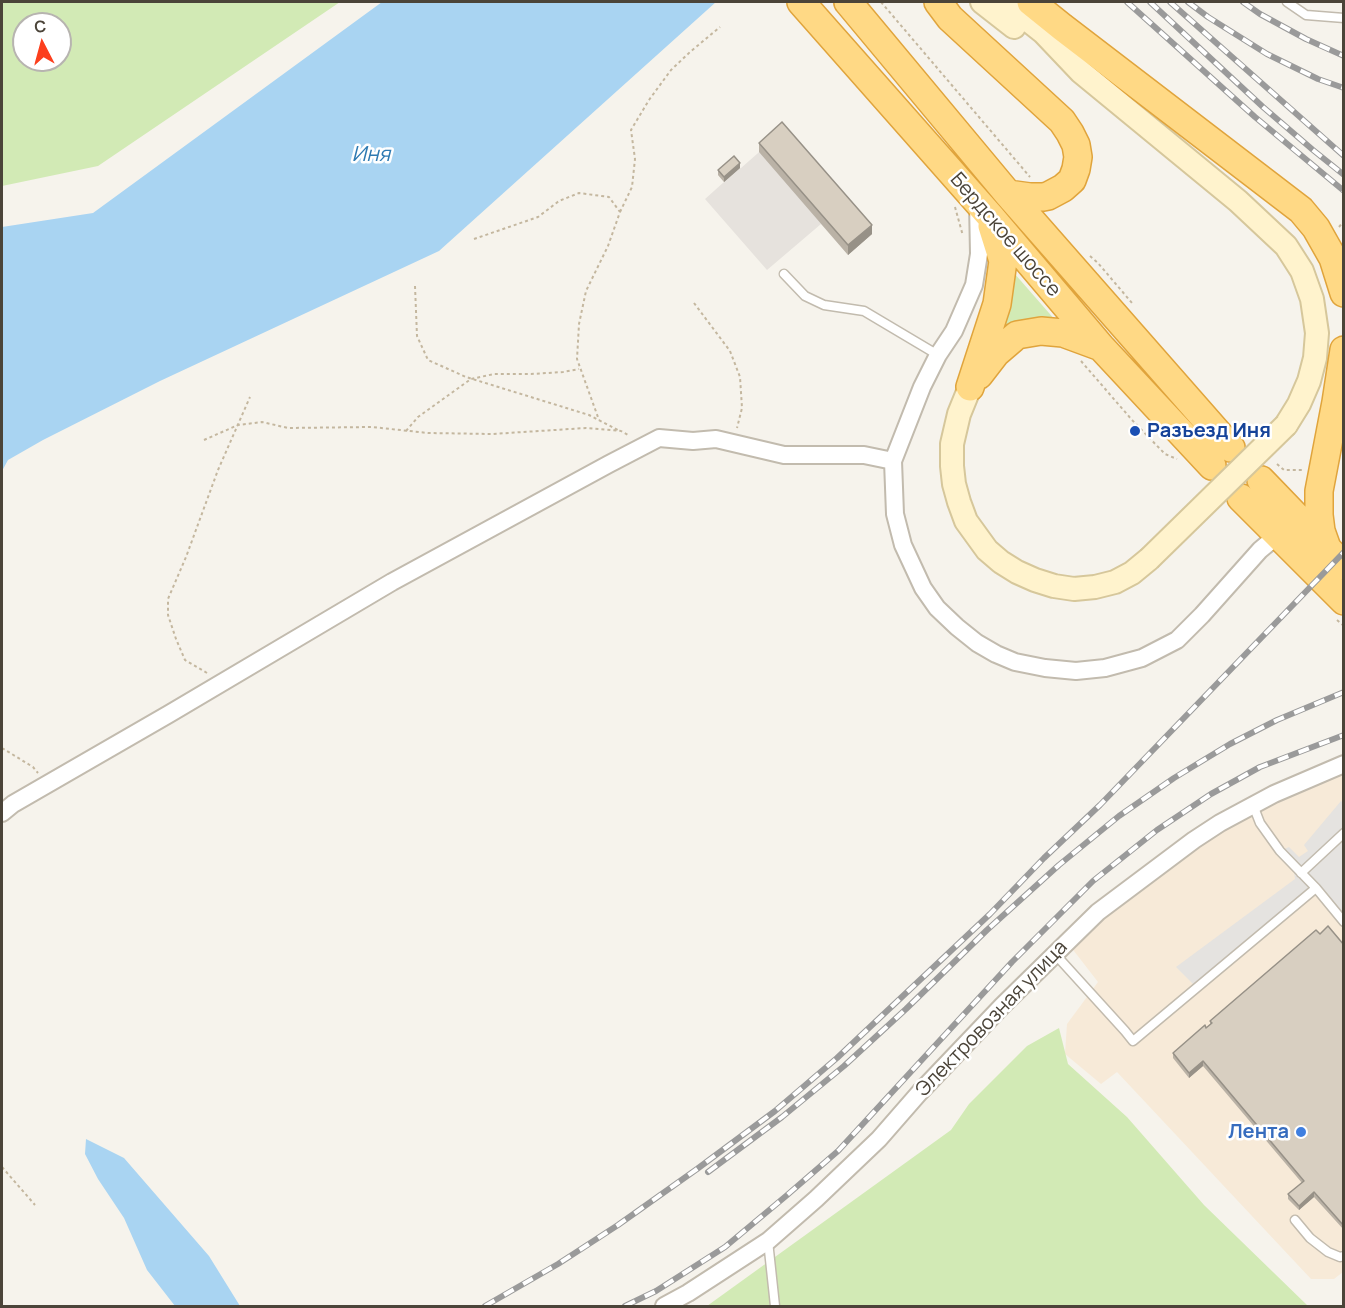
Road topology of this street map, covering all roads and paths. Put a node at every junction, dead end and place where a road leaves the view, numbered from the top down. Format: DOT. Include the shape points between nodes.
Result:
graph roads {
  1 [pos="848,2"];
  2 [pos="881,2"];
  3 [pos="938,2"];
  4 [pos="982,2"];
  5 [pos="1005,2"];
  6 [pos="1031,2"];
  7 [pos="1287,2"];
  8 [pos="806,7"];
  9 [pos="1344,18"];
  10 [pos="720,27"];
  11 [pos="1062,27"];
  12 [pos="1081,72"];
  13 [pos="1033,181"];
  14 [pos="1008,194"];
  15 [pos="984,210"];
  16 [pos="620,212"];
  17 [pos="474,239"];
  18 [pos="784,274"];
  19 [pos="416,286"];
  20 [pos="1344,293"];
  21 [pos="694,303"];
  22 [pos="1344,350"];
  23 [pos="1090,353"];
  24 [pos="938,355"];
  25 [pos="580,369"];
  26 [pos="471,379"];
  27 [pos="970,387"];
  28 [pos="250,397"];
  29 [pos="599,420"];
  30 [pos="238,424"];
  31 [pos="406,431"];
  32 [pos="621,431"];
  33 [pos="204,440"];
  34 [pos="733,442"];
  35 [pos="645,445"];
  36 [pos="1231,448"];
  37 [pos="892,461"];
  38 [pos="1182,461"];
  39 [pos="1212,466"];
  40 [pos="1307,470"];
  41 [pos="1260,481"];
  42 [pos="1278,535"];
  43 [pos="1335,557"];
  44 [pos="1344,601"];
  45 [pos="221,684"];
  46 [pos="2,748"];
  47 [pos="1344,764"];
  48 [pos="48,785"];
  49 [pos="1253,805"];
  50 [pos="2,813"];
  51 [pos="1344,833"];
  52 [pos="1301,873"];
  53 [pos="1316,888"];
  54 [pos="1344,922"];
  55 [pos="1055,954"];
  56 [pos="2,1167"];
  57 [pos="35,1205"];
  58 [pos="1295,1220"];
  59 [pos="768,1241"];
  60 [pos="1344,1256"];
  61 [pos="664,1306"];
  62 [pos="775,1306"];
  1 -- 14 [label="highway, Бердское шоссе"];
  2 -- 13 [label="path"];
  3 -- 14 [label="highway" via="950,18 1062,121 1076,145 1076,169 1063,188 1043,197"];
  4 -- 12 [label="main road" via="1034,45"];
  5 -- 12 [label="main road" via="1043,32"];
  6 -- 11 [label="highway"];
  7 -- 9 [label="lane" via="1306,15"];
  8 -- 15 [label="highway, Бердское шоссе"];
  10 -- 16 [label="path" via="671,70 631,130 632,187"];
  11 -- 12 [label="lane"];
  11 -- 20 [label="highway" via="1300,210 1333,258"];
  12 -- 27 [label="main road, bridge" via="1238,201 1286,246 1302,271 1312,299 1317,333 1309,381 1286,425 1149,559 1115,582 1074,589 1035,580 1001,562 987,550 966,520 954,484 952,444"];
  14 -- 36 [label="highway, Бердское шоссе"];
  15 -- 23 [label="highway, Бердское шоссе"];
  15 -- 24 [label="street" via="974,285 954,331"];
  15 -- 27 [label="highway" via="1003,261 997,304"];
  16 -- 17 [label="path" via="609,197 579,193 538,217"];
  16 -- 25 [label="path" via="586,291 579,324"];
  18 -- 24 [label="lane" via="805,296 824,305 864,310"];
  19 -- 26 [label="path" via="417,336 428,360"];
  21 -- 34 [label="path" via="730,351 740,377 742,408"];
  22 -- 43 [label="highway" via="1319,491 1320,531"];
  23 -- 27 [label="highway" via="1063,333 1017,335 996,353"];
  23 -- 38 [label="path" via="1132,420 1165,454"];
  23 -- 39 [label="highway, Бердское шоссе"];
  24 -- 37 [label="street"];
  25 -- 26 [label="path"];
  25 -- 29 [label="path"];
  26 -- 29 [label="path"];
  26 -- 31 [label="path" via="418,417"];
  28 -- 30 [label="path"];
  29 -- 32 [label="path"];
  30 -- 31 [label="path"];
  30 -- 33 [label="path"];
  30 -- 45 [label="path" via="168,599 168,615 185,660"];
  31 -- 32 [label="path"];
  32 -- 35 [label="path"];
  34 -- 35 [label="street" via="659,438"];
  34 -- 37 [label="street" via="784,455 864,455"];
  35 -- 45 [label="street" via="392,582"];
  37 -- 42 [label="street" via="903,545 923,588 950,621 977,644 1015,662 1045,668 1105,668 1142,658 1176,640"];
  40 -- 41 [label="path" via="1284,470"];
  41 -- 42 [label="highway"];
  41 -- 43 [label="highway"];
  42 -- 44 [label="highway"];
  45 -- 48 [label="street"];
  46 -- 48 [label="path" via="33,767"];
  47 -- 49 [label="street, Электровозная улица"];
  48 -- 50 [label="street"];
  49 -- 52 [label="lane" via="1260,823"];
  49 -- 55 [label="street, Электровозная улица" via="1194,840 1131,887 1098,912"];
  51 -- 52 [label="lane"];
  52 -- 53 [label="lane"];
  53 -- 54 [label="lane"];
  53 -- 55 [label="lane" via="1133,1041"];
  55 -- 59 [label="street, Электровозная улица" via="879,1139"];
  56 -- 57 [label="path"];
  58 -- 60 [label="lane" via="1328,1252"];
  59 -- 61 [label="street, Электровозная улица"];
  59 -- 62 [label="lane"];
}
